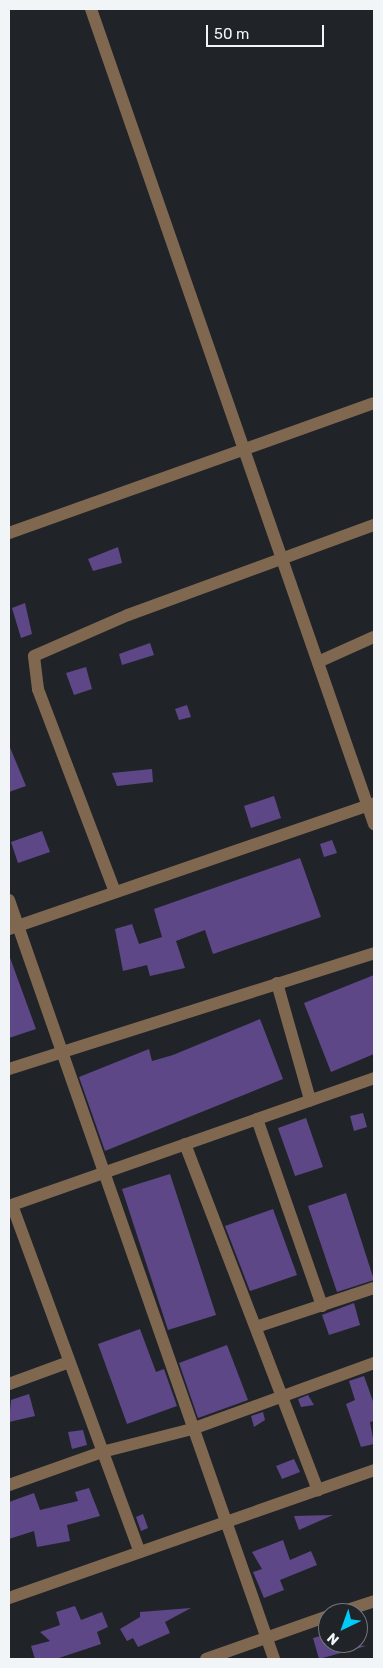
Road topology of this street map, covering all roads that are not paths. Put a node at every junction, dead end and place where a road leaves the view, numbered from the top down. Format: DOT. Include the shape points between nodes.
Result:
graph roads {
  1 [pos="91,9"];
  2 [pos="374,403"];
  3 [pos="244,448"];
  4 [pos="374,525"];
  5 [pos="9,532"];
  6 [pos="282,557"];
  7 [pos="374,637"];
  8 [pos="318,662"];
  9 [pos="371,805"];
  10 [pos="374,824"];
  11 [pos="115,892"];
  12 [pos="9,900"];
  13 [pos="13,927"];
  14 [pos="374,953"];
  15 [pos="277,983"];
  16 [pos="59,1050"];
  17 [pos="9,1069"];
  18 [pos="374,1078"];
  19 [pos="310,1100"];
  20 [pos="257,1119"];
  21 [pos="185,1144"];
  22 [pos="103,1172"];
  23 [pos="10,1205"];
  24 [pos="374,1288"];
  25 [pos="322,1306"];
  26 [pos="256,1328"];
  27 [pos="69,1362"];
  28 [pos="374,1363"];
  29 [pos="9,1384"];
  30 [pos="281,1393"];
  31 [pos="192,1429"];
  32 [pos="102,1452"];
  33 [pos="374,1470"];
  34 [pos="9,1485"];
  35 [pos="318,1490"];
  36 [pos="227,1522"];
  37 [pos="140,1552"];
  38 [pos="9,1598"];
  39 [pos="318,1619"];
  40 [pos="267,1637"];
  41 [pos="206,1659"];
  42 [pos="274,1659"];
  1 -- 3 [label="street"];
  2 -- 3 [label="street"];
  3 -- 5 [label="street"];
  3 -- 6 [label="street"];
  4 -- 6 [label="street"];
  6 -- 8 [label="street"];
  6 -- 11 [label="street" via="34,656 38,689"];
  7 -- 8 [label="street"];
  8 -- 9 [label="street"];
  9 -- 10 [label="street"];
  9 -- 11 [label="street"];
  11 -- 13 [label="street"];
  12 -- 13 [label="street"];
  13 -- 16 [label="street"];
  14 -- 15 [label="street"];
  15 -- 16 [label="street"];
  15 -- 19 [label="street"];
  16 -- 17 [label="street"];
  16 -- 22 [label="street"];
  18 -- 19 [label="street"];
  19 -- 20 [label="street"];
  20 -- 21 [label="street"];
  20 -- 25 [label="street"];
  21 -- 22 [label="street"];
  21 -- 26 [label="street"];
  22 -- 23 [label="street"];
  22 -- 31 [label="street"];
  23 -- 27 [label="street"];
  24 -- 25 [label="street"];
  25 -- 26 [label="street"];
  26 -- 30 [label="street"];
  27 -- 29 [label="street"];
  27 -- 32 [label="street"];
  28 -- 30 [label="street"];
  30 -- 31 [label="street"];
  30 -- 35 [label="street"];
  31 -- 32 [label="street"];
  31 -- 36 [label="street"];
  32 -- 34 [label="street"];
  32 -- 37 [label="street"];
  33 -- 35 [label="street"];
  35 -- 36 [label="street"];
  36 -- 37 [label="street"];
  36 -- 40 [label="street"];
  37 -- 38 [label="street"];
  39 -- 40 [label="street"];
  40 -- 41 [label="street"];
  40 -- 42 [label="street"];
}
